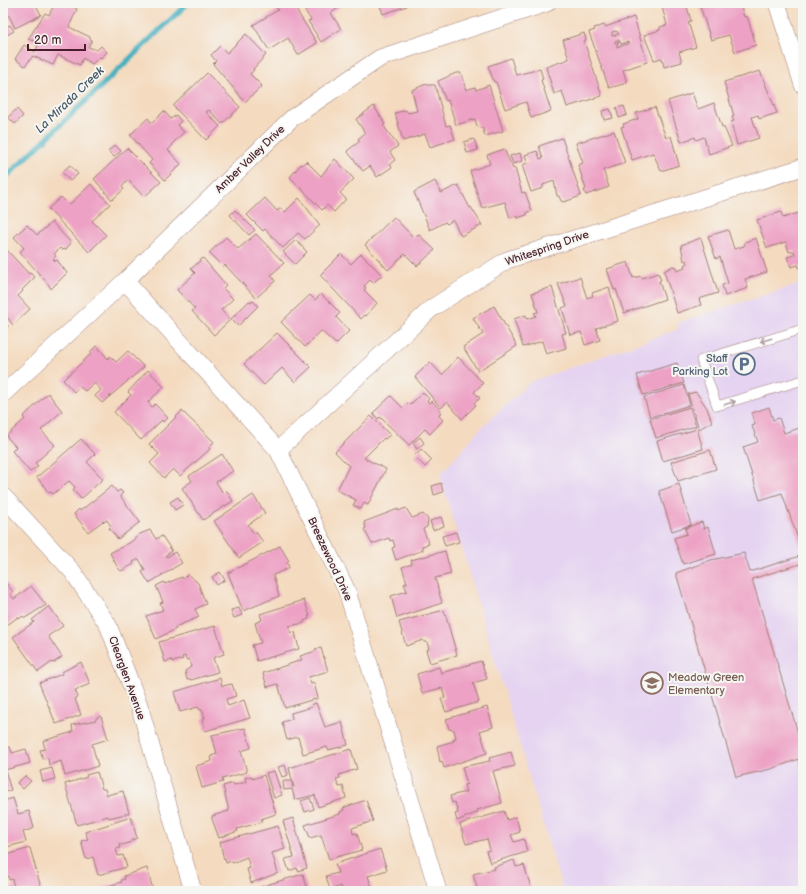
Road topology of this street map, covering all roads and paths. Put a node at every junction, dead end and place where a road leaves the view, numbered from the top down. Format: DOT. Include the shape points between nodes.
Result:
graph roads {
  1 [pos="547,3"];
  2 [pos="777,3"];
  3 [pos="803,85"];
  4 [pos="803,167"];
  5 [pos="125,281"];
  6 [pos="803,329"];
  7 [pos="803,380"];
  8 [pos="3,394"];
  9 [pos="278,450"];
  10 [pos="3,496"];
  11 [pos="193,891"];
  12 [pos="438,891"];
  1 -- 5 [label="street, Amber Valley Drive" via="380,58 292,118"];
  2 -- 3 [label="street"];
  4 -- 9 [label="street, Whitespring Drive" via="507,260 432,308"];
  5 -- 8 [label="street, Amber Valley Drive"];
  5 -- 9 [label="street, Breezewood Drive"];
  6 -- 7 [label="lane, one-way" via="701,360 717,406"];
  9 -- 12 [label="street, Breezewood Drive" via="347,591"];
  10 -- 11 [label="street, Clearglen Avenue" via="73,572 108,625 139,705"];
}
